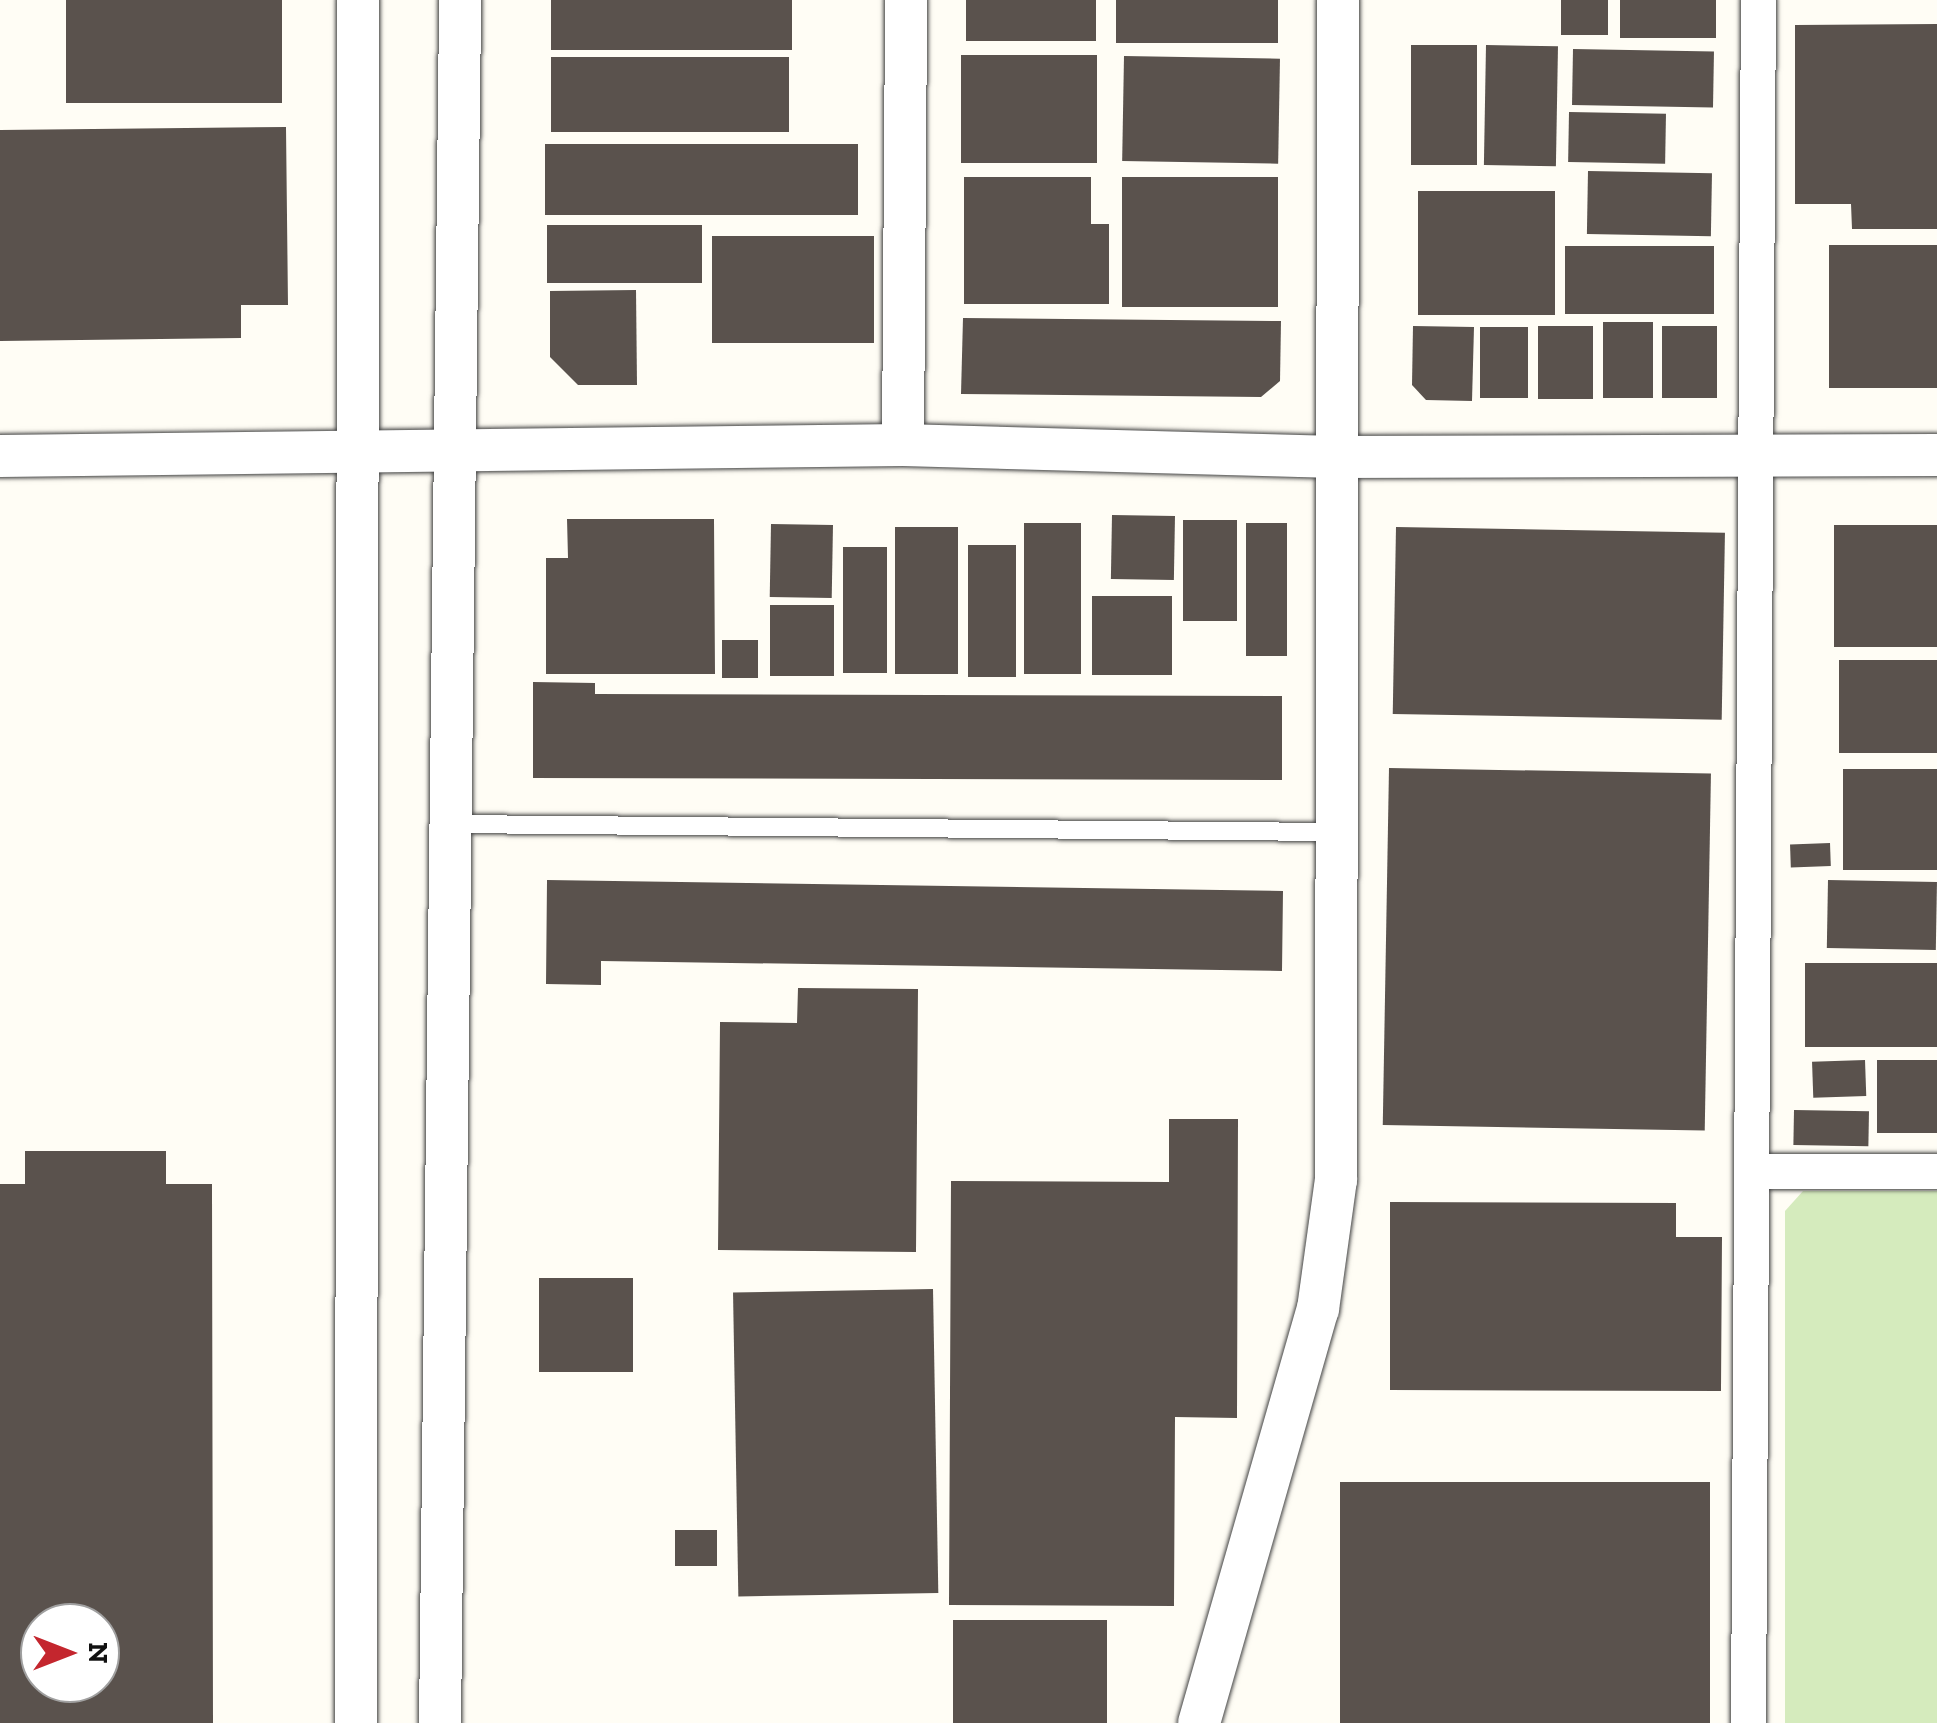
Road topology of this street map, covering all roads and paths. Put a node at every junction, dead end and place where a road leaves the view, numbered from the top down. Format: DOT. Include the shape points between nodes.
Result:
graph roads {
  1 [pos="358,0"];
  2 [pos="460,0"];
  3 [pos="906,0"];
  4 [pos="1338,0"];
  5 [pos="1758,0"];
  6 [pos="903,445"];
  7 [pos="354,446"];
  8 [pos="456,450"];
  9 [pos="1937,455"];
  10 [pos="0,456"];
  11 [pos="1756,456"];
  12 [pos="1336,457"];
  13 [pos="451,824"];
  14 [pos="1336,832"];
  15 [pos="1756,1171"];
  16 [pos="1937,1171"];
  17 [pos="356,1723"];
  18 [pos="440,1723"];
  19 [pos="1199,1723"];
  20 [pos="1748,1723"];
  1 -- 7 [label="street"];
  2 -- 8 [label="street"];
  3 -- 6 [label="street"];
  4 -- 12 [label="street"];
  5 -- 11 [label="street"];
  6 -- 8 [label="street"];
  6 -- 12 [label="street"];
  7 -- 8 [label="street"];
  7 -- 10 [label="street"];
  7 -- 17 [label="street"];
  8 -- 13 [label="street"];
  9 -- 11 [label="street"];
  11 -- 12 [label="street"];
  11 -- 15 [label="street"];
  12 -- 14 [label="street"];
  13 -- 14 [label="lane"];
  13 -- 18 [label="street"];
  14 -- 19 [label="street" via="1336,1180 1318,1309"];
  15 -- 16 [label="street"];
  15 -- 20 [label="street"];
}
